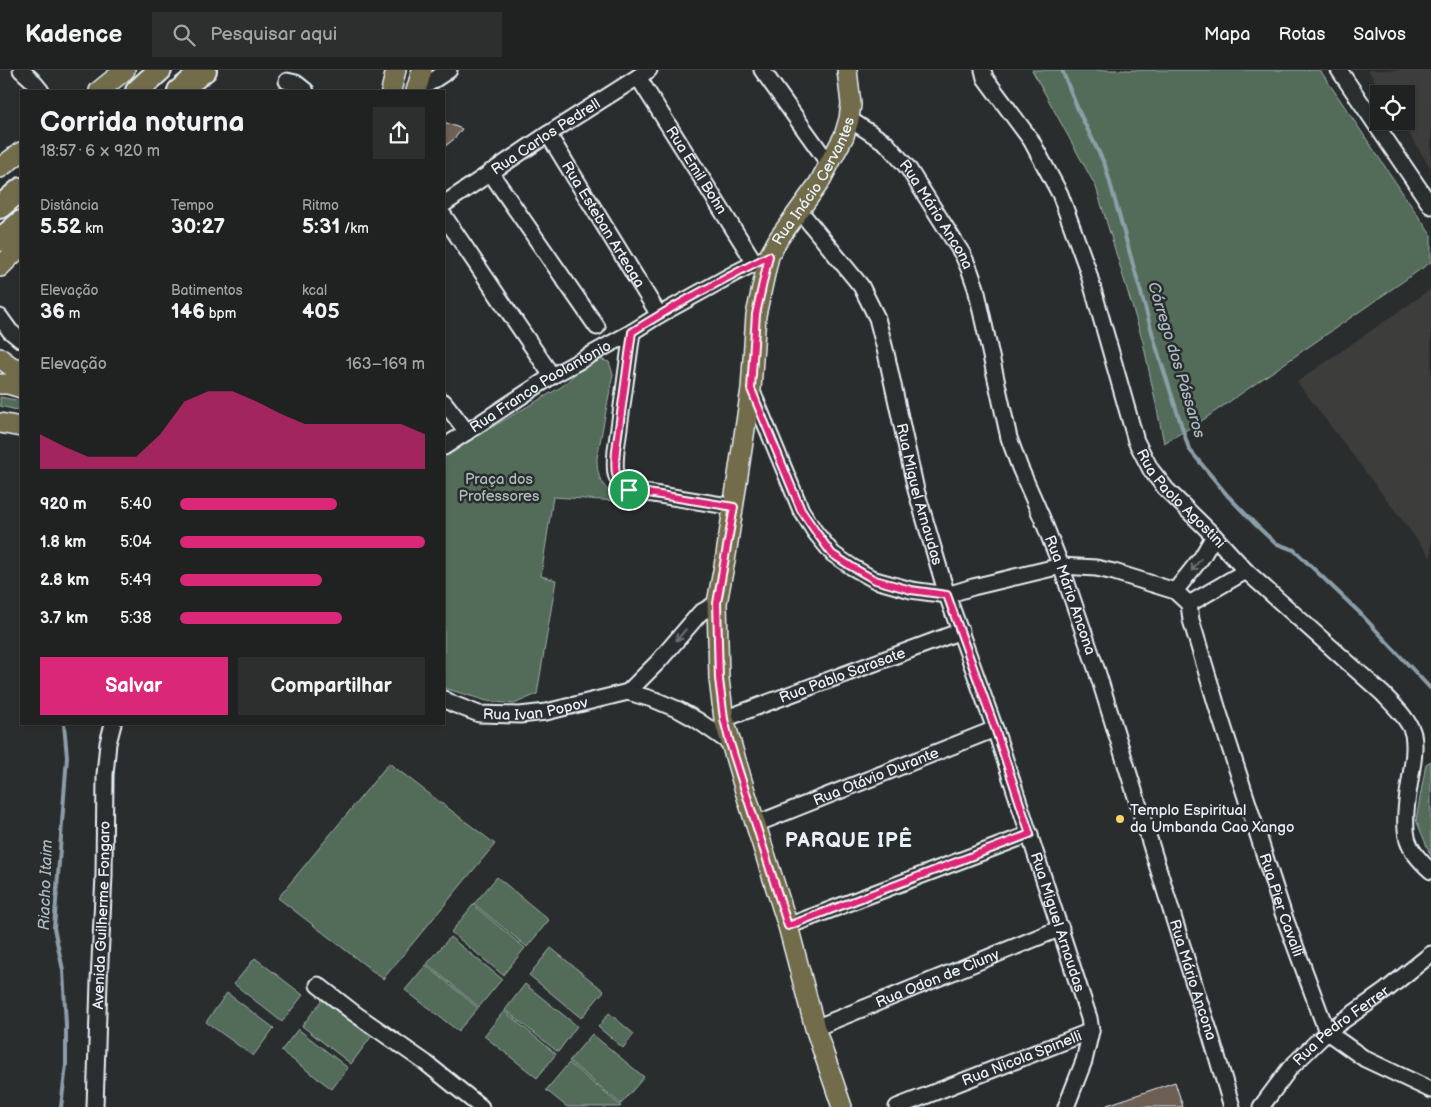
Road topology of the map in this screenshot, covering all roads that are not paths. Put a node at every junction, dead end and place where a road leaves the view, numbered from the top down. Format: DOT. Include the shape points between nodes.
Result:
graph roads {
  1 [pos="21,70"];
  2 [pos="125,70"];
  3 [pos="160,70"];
  4 [pos="205,70"];
  5 [pos="388,70"];
  6 [pos="396,70"];
  7 [pos="422,70"];
  8 [pos="450,70"];
  9 [pos="762,70"];
  10 [pos="847,70"];
  11 [pos="1339,70"];
  12 [pos="981,73"];
  13 [pos="644,74"];
  14 [pos="287,81"];
  15 [pos="40,90"];
  16 [pos="100,90"];
  17 [pos="138,90"];
  18 [pos="180,90"];
  19 [pos="305,90"];
  20 [pos="390,90"];
  21 [pos="390,90"];
  22 [pos="416,90"];
  23 [pos="418,90"];
  24 [pos="850,119"];
  25 [pos="548,134"];
  26 [pos="20,153"];
  27 [pos="829,164"];
  28 [pos="0,168"];
  29 [pos="490,172"];
  30 [pos="20,190"];
  31 [pos="445,203"];
  32 [pos="1431,206"];
  33 [pos="0,207"];
  34 [pos="798,210"];
  35 [pos="445,217"];
  36 [pos="20,223"];
  37 [pos="0,240"];
  38 [pos="20,247"];
  39 [pos="762,260"];
  40 [pos="0,267"];
  41 [pos="659,315"];
  42 [pos="0,317"];
  43 [pos="597,327"];
  44 [pos="632,332"];
  45 [pos="20,339"];
  46 [pos="0,358"];
  47 [pos="20,369"];
  48 [pos="552,376"];
  49 [pos="0,384"];
  50 [pos="20,388"];
  51 [pos="751,389"];
  52 [pos="445,403"];
  53 [pos="467,432"];
  54 [pos="445,446"];
  55 [pos="734,507"];
  56 [pos="1214,536"];
  57 [pos="1061,566"];
  58 [pos="1246,571"];
  59 [pos="1175,590"];
  60 [pos="947,595"];
  61 [pos="717,603"];
  62 [pos="1189,604"];
  63 [pos="961,631"];
  64 [pos="628,692"];
  65 [pos="445,700"];
  66 [pos="724,719"];
  67 [pos="113,725"];
  68 [pos="995,728"];
  69 [pos="730,743"];
  70 [pos="756,824"];
  71 [pos="1030,834"];
  72 [pos="1431,871"];
  73 [pos="788,926"];
  74 [pos="1061,928"];
  75 [pos="1430,957"];
  76 [pos="318,985"];
  77 [pos="815,1028"];
  78 [pos="1091,1031"];
  79 [pos="1327,1032"];
  80 [pos="1431,1090"];
  81 [pos="95,1107"];
  82 [pos="481,1107"];
  83 [pos="842,1107"];
  84 [pos="897,1107"];
  85 [pos="1066,1107"];
  86 [pos="1232,1107"];
  87 [pos="1261,1107"];
  1 -- 15 [label="street"];
  2 -- 16 [label="main road"];
  3 -- 17 [label="highway"];
  4 -- 18 [label="highway"];
  5 -- 20 [label="main road"];
  6 -- 21 [label="main road"];
  7 -- 22 [label="main road"];
  8 -- 23 [label="street"];
  9 -- 27 [label="street"];
  10 -- 24 [label="main road, Rua Inácio Cervantes"];
  11 -- 32 [label="street"];
  12 -- 56 [label="street, Rua Paolo Agostini" via="1031,140 1060,194 1087,268 1136,441 1151,470 1166,489"];
  13 -- 25 [label="street, Rua Carlos Pedrell"];
  13 -- 39 [label="street, Rua Emil Bohn"];
  14 -- 19 [label="street" via="296,82"];
  24 -- 27 [label="main road, Rua Inácio Cervantes"];
  24 -- 57 [label="street, Rua Mário Ancona" via="896,153 963,255 976,288 1010,438"];
  25 -- 29 [label="street, Rua Carlos Pedrell"];
  25 -- 41 [label="street, Rua Esteban Arteaga"];
  26 -- 28 [label="main road"];
  27 -- 34 [label="main road, Rua Inácio Cervantes"];
  29 -- 31 [label="street, Rua Carlos Pedrell"];
  29 -- 43 [label="street"];
  30 -- 33 [label="highway"];
  34 -- 39 [label="main road, Rua Inácio Cervantes"];
  34 -- 60 [label="street, Rua Miguel Arnaudas" via="861,286 877,318 916,490"];
  35 -- 48 [label="street"];
  36 -- 37 [label="highway"];
  38 -- 40 [label="main road"];
  39 -- 41 [label="street, Rua Franco Paolantonio"];
  39 -- 51 [label="main road, Rua Inácio Cervantes"];
  41 -- 44 [label="street, Rua Franco Paolantonio"];
  42 -- 45 [label="street"];
  44 -- 48 [label="street, Rua Franco Paolantonio"];
  44 -- 55 [label="street" via="616,450 618,480 629,490"];
  46 -- 47 [label="main road"];
  48 -- 53 [label="street, Rua Franco Paolantonio"];
  49 -- 50 [label="main road"];
  51 -- 55 [label="main road, Rua Inácio Cervantes"];
  51 -- 60 [label="street" via="801,510 832,554 875,580"];
  52 -- 53 [label="street"];
  53 -- 54 [label="street, Rua Franco Paolantonio"];
  55 -- 61 [label="main road, Rua Inácio Cervantes"];
  56 -- 58 [label="street, Rua Paolo Agostini"];
  56 -- 59 [label="street, one-way" via="1202,557"];
  57 -- 59 [label="street" via="1096,568"];
  57 -- 60 [label="street"];
  57 -- 86 [label="street, Rua Mário Ancona"];
  58 -- 62 [label="street"];
  58 -- 72 [label="street, Rua Paolo Agostini" via="1402,713 1413,732 1414,753 1407,805 1408,841 1418,859"];
  59 -- 62 [label="street"];
  60 -- 63 [label="street, Rua Miguel Arnaudas"];
  61 -- 64 [label="street, one-way" via="700,613"];
  61 -- 66 [label="main road, Rua Inácio Cervantes" via="719,679"];
  62 -- 79 [label="street, Rua Pier Cavalli" via="1215,701 1280,904"];
  63 -- 66 [label="street, Rua Pablo Sarasate"];
  63 -- 68 [label="street, Rua Miguel Arnaudas"];
  64 -- 65 [label="street, Rua Ivan Popov" via="520,716 479,714"];
  64 -- 69 [label="street" via="679,710"];
  66 -- 69 [label="main road, Rua Inácio Cervantes"];
  67 -- 81 [label="street, Avenida Guilherme Fongaro" via="106,774"];
  68 -- 70 [label="street, Rua Otávio Durante"];
  68 -- 71 [label="street, Rua Miguel Arnaudas"];
  69 -- 70 [label="main road, Rua Inácio Cervantes"];
  70 -- 73 [label="main road, Rua Inácio Cervantes"];
  71 -- 73 [label="street"];
  71 -- 74 [label="street, Rua Miguel Arnaudas"];
  73 -- 77 [label="main road, Rua Inácio Cervantes"];
  74 -- 77 [label="street, Rua Odon de Cluny"];
  74 -- 78 [label="street, Rua Miguel Arnaudas"];
  75 -- 79 [label="street, Rua Pedro Ferrer"];
  76 -- 82 [label="street"];
  77 -- 83 [label="main road, Rua Inácio Cervantes"];
  78 -- 84 [label="street, Rua Nicola Spinelli"];
  78 -- 85 [label="street, Rua Miguel Arnaudas" via="1084,1061"];
  79 -- 80 [label="street" via="1365,1060"];
  79 -- 87 [label="street, Rua Pedro Ferrer" via="1290,1068"];
}
